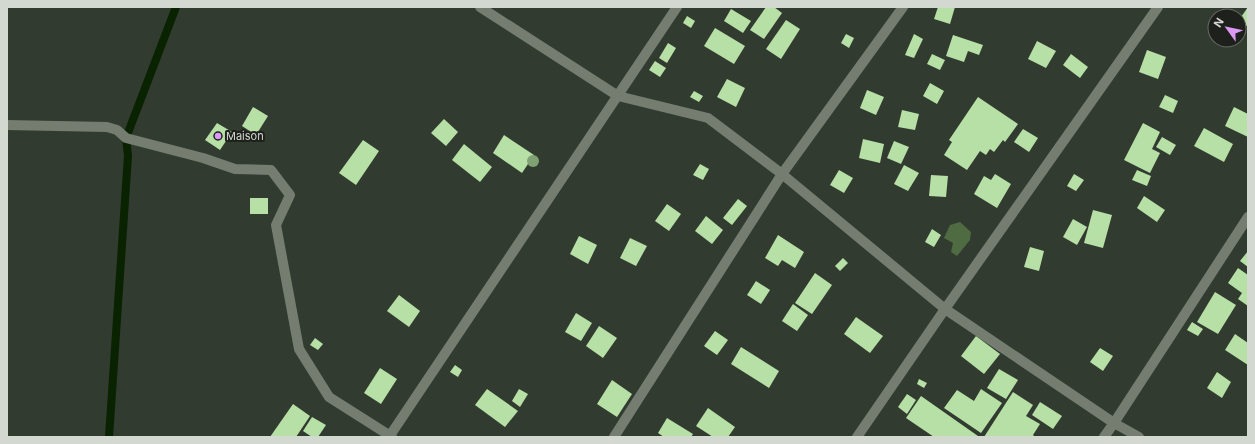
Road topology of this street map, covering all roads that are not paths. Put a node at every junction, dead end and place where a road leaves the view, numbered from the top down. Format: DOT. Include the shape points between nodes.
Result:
graph roads {
  1 [pos="480,7"];
  2 [pos="677,7"];
  3 [pos="903,7"];
  4 [pos="1158,7"];
  5 [pos="618,96"];
  6 [pos="7,125"];
  7 [pos="782,174"];
  8 [pos="1248,217"];
  9 [pos="945,309"];
  10 [pos="1114,423"];
  11 [pos="390,437"];
  12 [pos="614,437"];
  13 [pos="857,437"];
  14 [pos="1104,437"];
  15 [pos="1139,437"];
  1 -- 5 [label="street"];
  2 -- 5 [label="street"];
  3 -- 7 [label="street"];
  4 -- 9 [label="street"];
  5 -- 7 [label="street" via="708,118"];
  5 -- 11 [label="street"];
  6 -- 11 [label="street" via="107,127 117,130 126,138 235,169 271,170 290,195 276,225 299,349 329,398"];
  7 -- 9 [label="street"];
  7 -- 12 [label="street"];
  8 -- 10 [label="street"];
  9 -- 10 [label="street"];
  9 -- 13 [label="street"];
  10 -- 14 [label="street"];
  10 -- 15 [label="street"];
}
